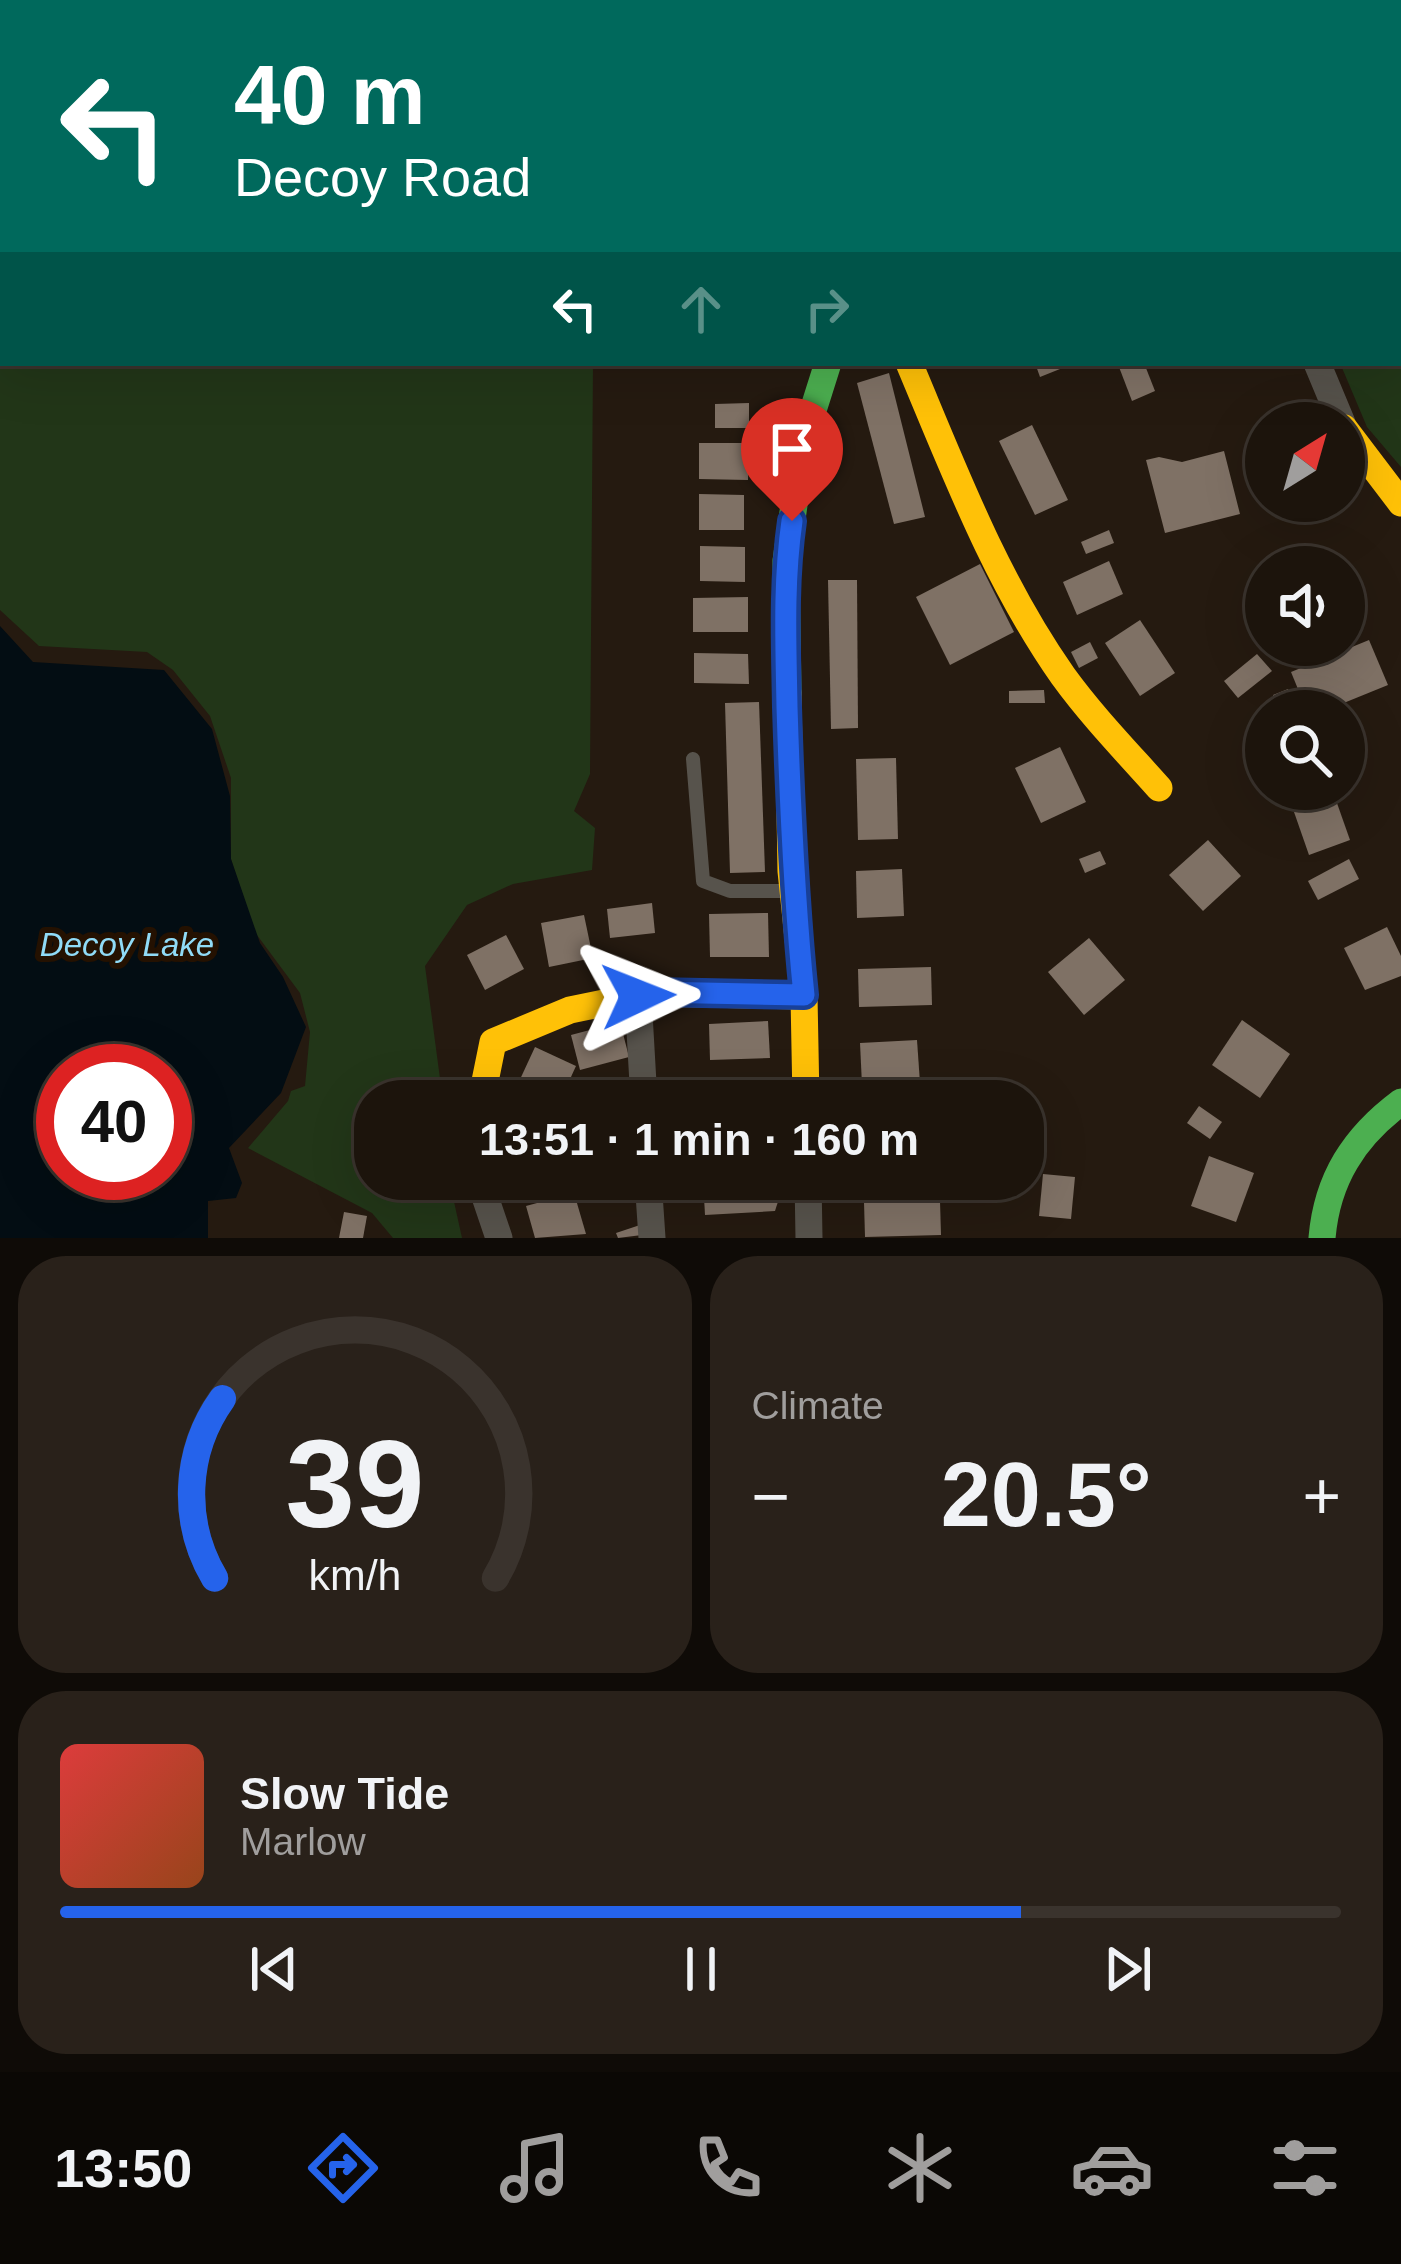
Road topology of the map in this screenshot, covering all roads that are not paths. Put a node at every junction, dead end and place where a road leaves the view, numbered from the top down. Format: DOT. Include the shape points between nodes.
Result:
graph roads {
  1 [pos="827,366"];
  2 [pos="910,366"];
  3 [pos="1318,366"];
  4 [pos="1333,402"];
  5 [pos="1365,455"];
  6 [pos="1401,503"];
  7 [pos="693,759"];
  8 [pos="1159,788"];
  9 [pos="793,891"];
  10 [pos="804,995"];
  11 [pos="638,996"];
  12 [pos="485,1080"];
  13 [pos="643,1080"];
  14 [pos="806,1080"];
  15 [pos="1401,1102"];
  16 [pos="486,1200"];
  17 [pos="649,1200"];
  18 [pos="808,1200"];
  19 [pos="499,1238"];
  20 [pos="652,1238"];
  21 [pos="809,1238"];
  22 [pos="1322,1238"];
  1 -- 9 [label="street" via="803,442 786,561"];
  2 -- 8 [label="street" via="982,535 1029,620 1089,711"];
  3 -- 4 [label="street"];
  5 -- 6 [label="street"];
  7 -- 9 [label="lane" via="703,880 730,892"];
  9 -- 10 [label="street"];
  10 -- 11 [label="street"];
  10 -- 14 [label="street"];
  11 -- 12 [label="street" via="570,1010 493,1042"];
  11 -- 13 [label="street"];
  15 -- 22 [label="street" via="1347,1151"];
  16 -- 19 [label="street"];
  17 -- 20 [label="street"];
  18 -- 21 [label="street"];
}
